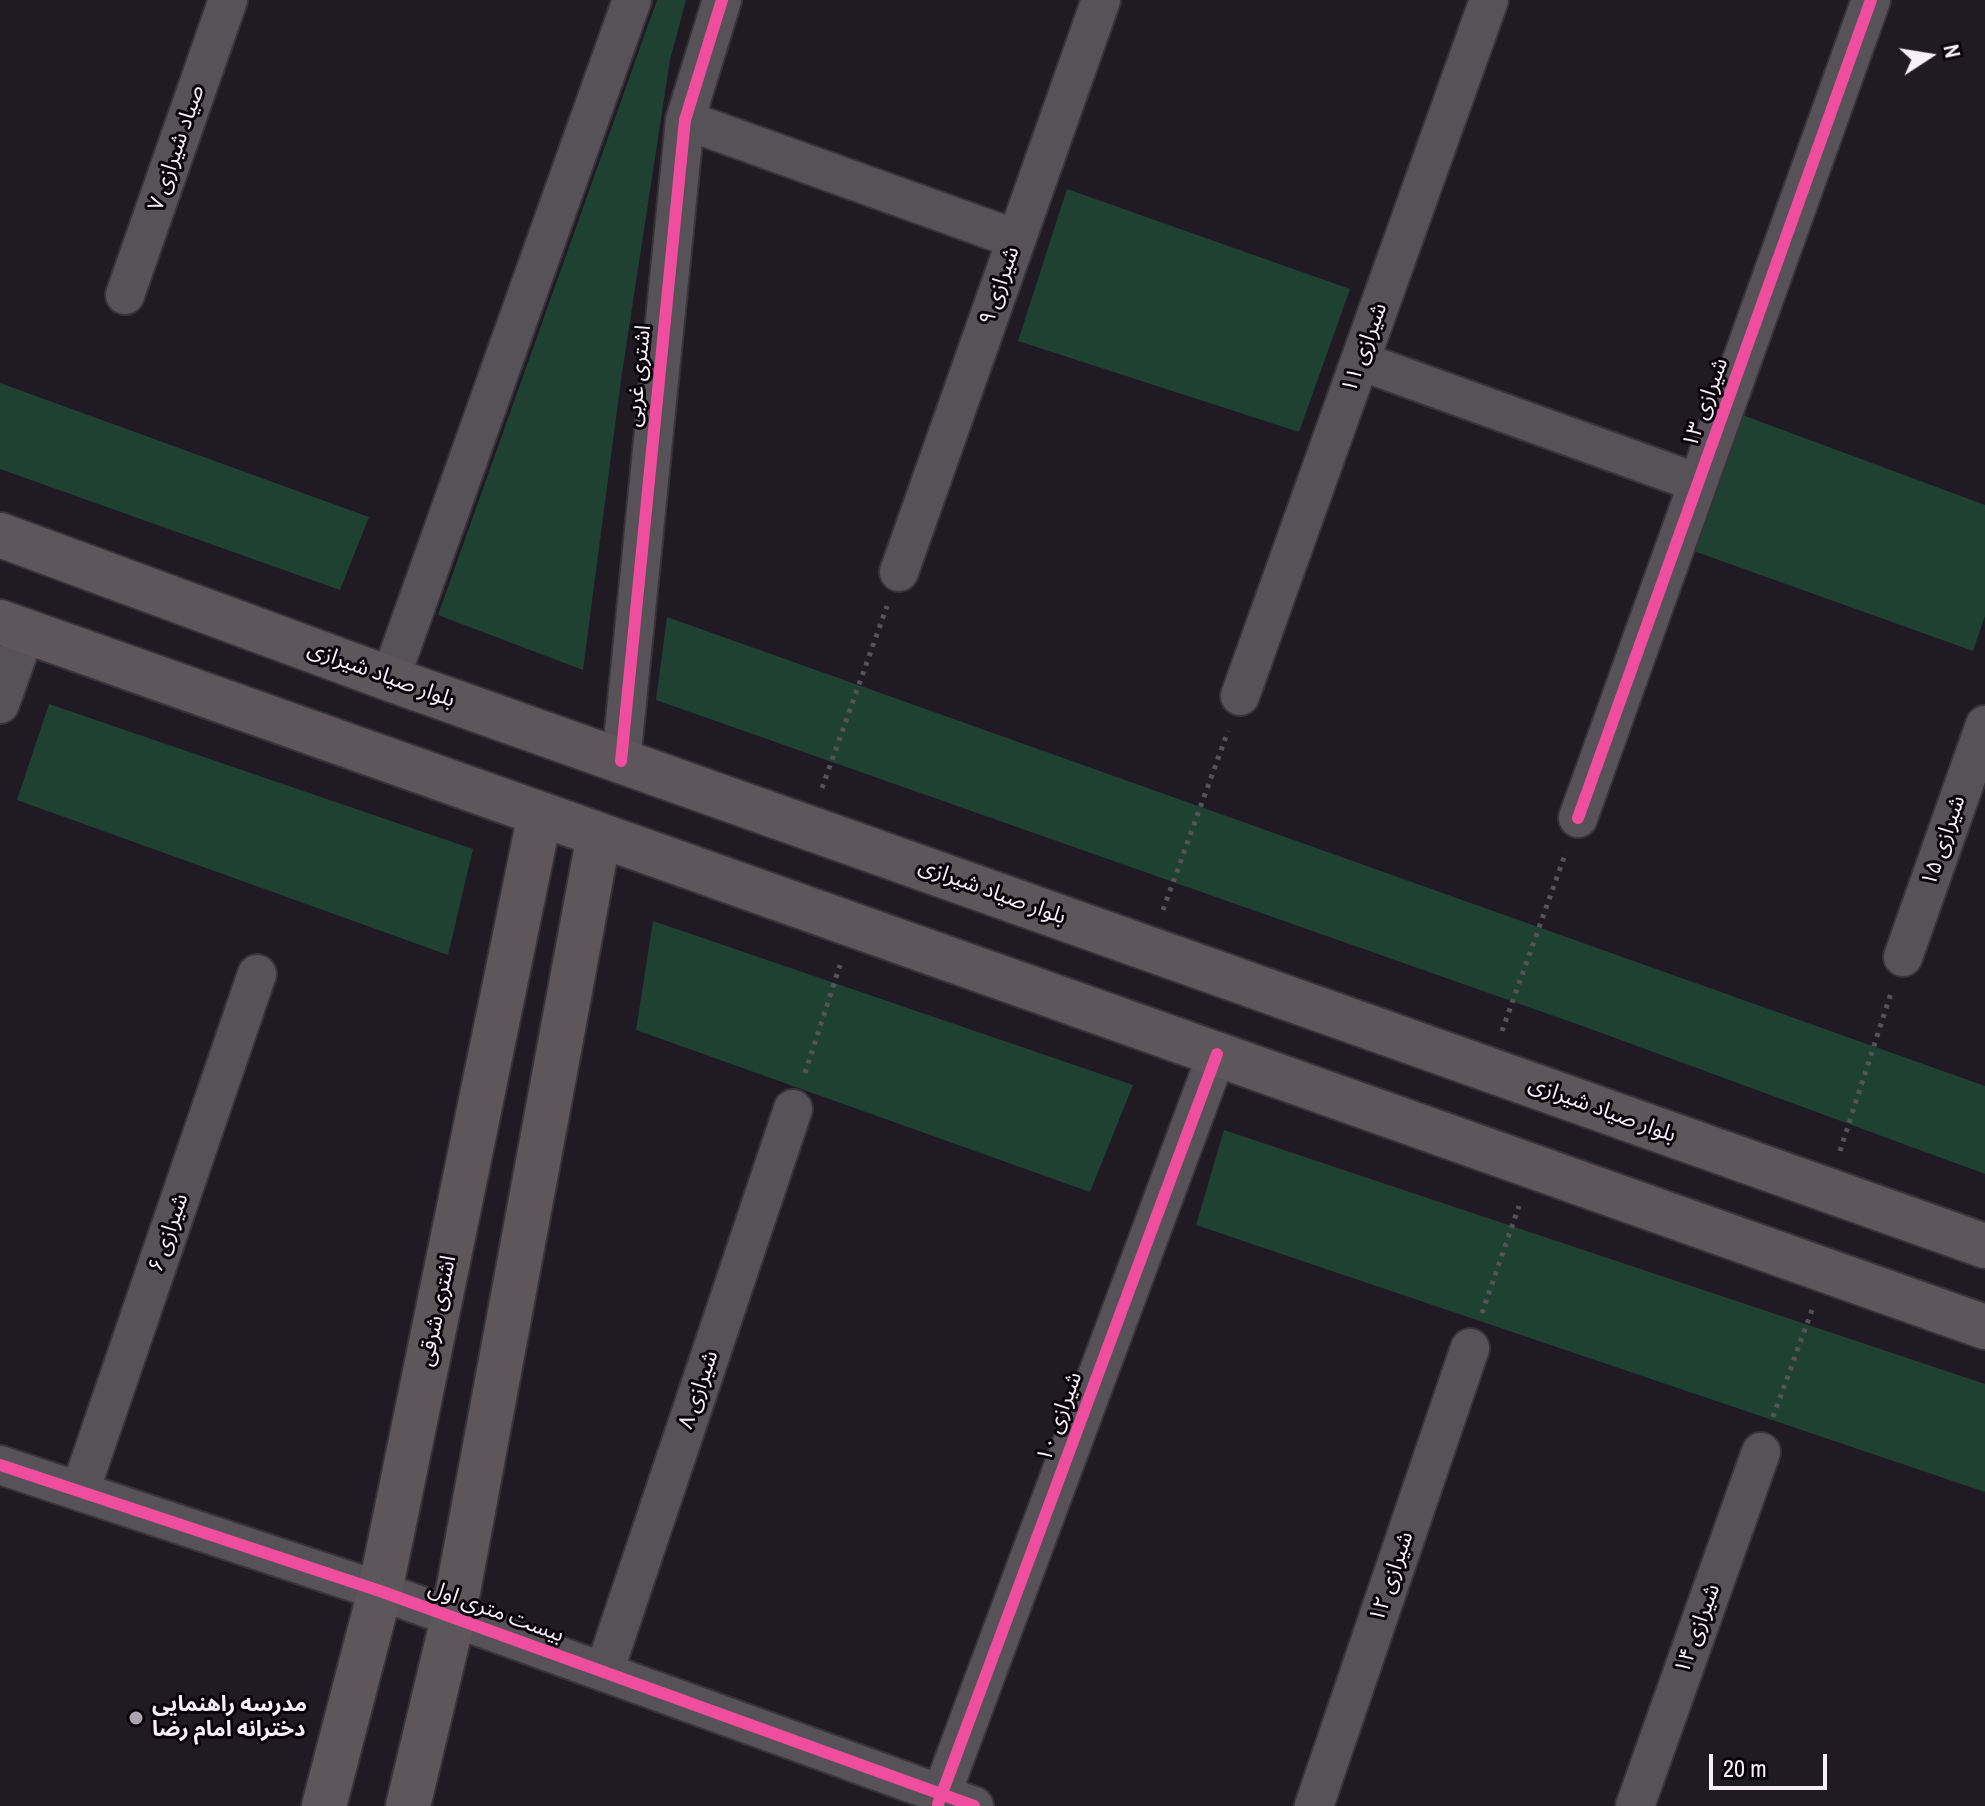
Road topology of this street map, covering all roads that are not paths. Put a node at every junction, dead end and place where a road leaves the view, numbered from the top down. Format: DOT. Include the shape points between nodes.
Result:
graph roads {
  1 [pos="228,0"];
  2 [pos="632,0"];
  3 [pos="722,0"];
  4 [pos="1101,0"];
  5 [pos="1489,0"];
  6 [pos="1871,0"];
  7 [pos="685,120"];
  8 [pos="1016,239"];
  9 [pos="125,295"];
  10 [pos="1360,361"];
  11 [pos="1698,483"];
  12 [pos="0,535"];
  13 [pos="899,572"];
  14 [pos="13,626"];
  15 [pos="390,679"];
  16 [pos="1240,696"];
  17 [pos="0,704"];
  18 [pos="1985,725"];
  19 [pos="621,761"];
  20 [pos="540,814"];
  21 [pos="1578,818"];
  22 [pos="599,835"];
  23 [pos="1903,957"];
  24 [pos="257,974"];
  25 [pos="1217,1054"];
  26 [pos="793,1109"];
  27 [pos="1985,1246"];
  28 [pos="1985,1327"];
  29 [pos="1470,1348"];
  30 [pos="1761,1452"];
  31 [pos="0,1465"];
  32 [pos="80,1491"];
  33 [pos="380,1591"];
  34 [pos="453,1618"];
  35 [pos="604,1672"];
  36 [pos="951,1802"];
  37 [pos="324,1806"];
  38 [pos="408,1806"];
  39 [pos="1314,1806"];
  40 [pos="1635,1806"];
  1 -- 9 [label="street, صیاد شیرازی ۷"];
  2 -- 15 [label="street"];
  3 -- 7 [label="street, اشتری غربی"];
  4 -- 8 [label="street, شیرازی ۹"];
  5 -- 10 [label="street, شیرازی ۱۱"];
  6 -- 11 [label="street, شیرازی ۱۳"];
  7 -- 8 [label="street"];
  7 -- 19 [label="street, اشتری غربی"];
  8 -- 13 [label="street, شیرازی ۹"];
  10 -- 11 [label="street"];
  10 -- 16 [label="street, شیرازی ۱۱"];
  11 -- 21 [label="street, شیرازی ۱۳"];
  12 -- 15 [label="main road, بلوار صیاد شیرازی"];
  14 -- 17 [label="street"];
  14 -- 20 [label="main road"];
  15 -- 19 [label="main road, بلوار صیاد شیرازی"];
  18 -- 23 [label="street, شیرازی ۱۵"];
  19 -- 27 [label="main road, بلوار صیاد شیرازی"];
  20 -- 22 [label="main road"];
  20 -- 33 [label="main road, اشتری شرقی"];
  22 -- 25 [label="main road"];
  22 -- 34 [label="main road"];
  24 -- 32 [label="street, شیرازی ۶"];
  25 -- 28 [label="main road"];
  25 -- 36 [label="street, شیرازی ۱۰"];
  26 -- 35 [label="street, شیرازی ۸"];
  29 -- 39 [label="street, شیرازی ۱۲"];
  30 -- 40 [label="street, شیرازی ۱۴"];
  31 -- 32 [label="street, بیست متری اول"];
  32 -- 33 [label="street, بیست متری اول"];
  33 -- 34 [label="street, بیست متری اول"];
  33 -- 37 [label="main road, اشتری شرقی"];
  34 -- 35 [label="street, بیست متری اول"];
  34 -- 38 [label="main road"];
  35 -- 36 [label="street, بیست متری اول"];
}
